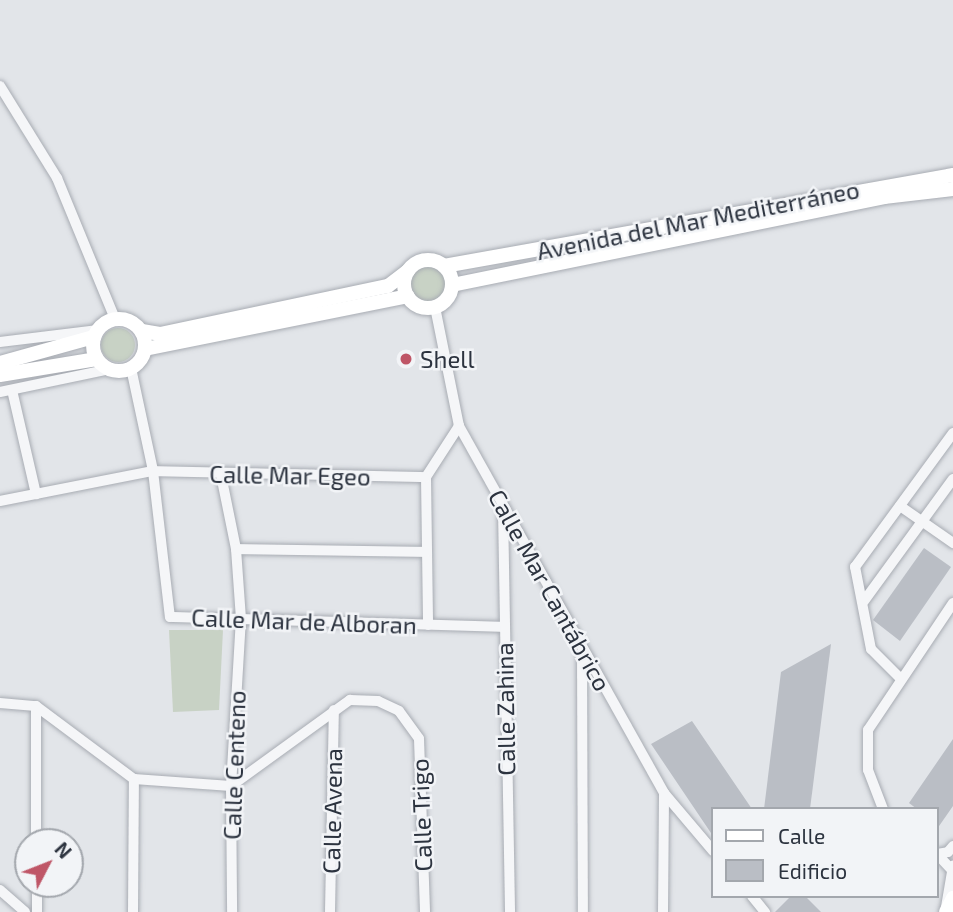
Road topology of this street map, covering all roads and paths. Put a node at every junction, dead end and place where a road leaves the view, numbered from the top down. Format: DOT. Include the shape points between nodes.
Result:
graph roads {
  1 [pos="0,86"];
  2 [pos="953,175"];
  3 [pos="953,189"];
  4 [pos="444,266"];
  5 [pos="408,271"];
  6 [pos="452,285"];
  7 [pos="408,296"];
  8 [pos="435,307"];
  9 [pos="115,319"];
  10 [pos="142,331"];
  11 [pos="96,333"];
  12 [pos="0,342"];
  13 [pos="145,349"];
  14 [pos="97,359"];
  15 [pos="0,363"];
  16 [pos="131,368"];
  17 [pos="110,369"];
  18 [pos="0,375"];
  19 [pos="12,390"];
  20 [pos="0,393"];
  21 [pos="458,426"];
  22 [pos="953,433"];
  23 [pos="153,471"];
  24 [pos="221,475"];
  25 [pos="426,477"];
  26 [pos="953,479"];
  27 [pos="36,494"];
  28 [pos="0,501"];
  29 [pos="503,506"];
  30 [pos="900,506"];
  31 [pos="923,521"];
  32 [pos="953,543"];
  33 [pos="236,549"];
  34 [pos="426,552"];
  35 [pos="864,601"];
  36 [pos="953,603"];
  37 [pos="241,618"];
  38 [pos="428,625"];
  39 [pos="503,627"];
  40 [pos="582,648"];
  41 [pos="900,678"];
  42 [pos="0,703"];
  43 [pos="36,706"];
  44 [pos="334,710"];
  45 [pos="134,779"];
  46 [pos="231,786"];
  47 [pos="664,793"];
  48 [pos="882,807"];
  49 [pos="36,828"];
  50 [pos="712,850"];
  51 [pos="939,856"];
  52 [pos="952,868"];
  53 [pos="0,890"];
  54 [pos="754,898"];
  55 [pos="953,898"];
  56 [pos="25,912"];
  57 [pos="134,912"];
  58 [pos="232,912"];
  59 [pos="330,912"];
  60 [pos="425,912"];
  61 [pos="510,912"];
  62 [pos="583,912"];
  63 [pos="663,912"];
  64 [pos="765,912"];
  65 [pos="946,912"];
  1 -- 9 [label="street" via="57,178"];
  2 -- 4 [label="main road, Avenida del Mar Mediterráneo"];
  3 -- 6 [label="main road, Avenida del Mar Mediterráneo" via="884,197"];
  4 -- 5 [label="main road" via="429,260"];
  4 -- 6 [label="main road"];
  5 -- 7 [label="main road"];
  5 -- 10 [label="main road" via="388,286 160,334"];
  6 -- 8 [label="main road" via="447,299"];
  7 -- 8 [label="main road" via="420,306"];
  7 -- 13 [label="main road"];
  8 -- 21 [label="street, Calle Mar Cantábrico"];
  9 -- 10 [label="main road" via="130,321"];
  9 -- 11 [label="main road"];
  10 -- 13 [label="main road"];
  11 -- 12 [label="street"];
  11 -- 14 [label="main road"];
  11 -- 15 [label="main road"];
  13 -- 16 [label="main road"];
  14 -- 17 [label="main road"];
  14 -- 18 [label="main road"];
  16 -- 17 [label="main road"];
  16 -- 23 [label="street"];
  17 -- 19 [label="street"];
  19 -- 20 [label="street"];
  19 -- 27 [label="street"];
  21 -- 25 [label="street"];
  21 -- 29 [label="street, Calle Mar Cantábrico"];
  22 -- 30 [label="street"];
  23 -- 24 [label="street, Calle Mar Egeo"];
  23 -- 27 [label="street, Calle Mar Egeo"];
  23 -- 37 [label="street, Calle Mar de Alboran" via="170,617"];
  24 -- 25 [label="street, Calle Mar Egeo"];
  24 -- 33 [label="street, Calle Centeno"];
  25 -- 34 [label="street"];
  26 -- 31 [label="street"];
  27 -- 28 [label="street, Calle Mar Egeo"];
  29 -- 39 [label="street, Calle Zahina"];
  29 -- 40 [label="street, Calle Mar Cantábrico"];
  30 -- 31 [label="street"];
  30 -- 35 [label="street" via="855,567"];
  31 -- 32 [label="street"];
  31 -- 35 [label="street"];
  33 -- 34 [label="street"];
  33 -- 37 [label="street, Calle Centeno"];
  34 -- 38 [label="street"];
  35 -- 41 [label="street" via="871,649"];
  36 -- 41 [label="street"];
  37 -- 38 [label="street, Calle Mar de Alboran"];
  37 -- 46 [label="street, Calle Centeno"];
  38 -- 39 [label="street, Calle Mar de Alboran"];
  39 -- 61 [label="street, Calle Zahina"];
  40 -- 47 [label="street, Calle Mar Cantábrico"];
  40 -- 62 [label="street"];
  41 -- 48 [label="street" via="865,739 868,770"];
  42 -- 43 [label="street"];
  43 -- 45 [label="street"];
  43 -- 49 [label="street"];
  44 -- 46 [label="street"];
  44 -- 59 [label="street, Calle Avena"];
  44 -- 60 [label="street, Calle Trigo" via="350,700 377,701 399,711 419,739"];
  45 -- 46 [label="street"];
  45 -- 57 [label="street"];
  46 -- 58 [label="street, Calle Centeno"];
  47 -- 50 [label="street, Calle Mar Cantábrico"];
  47 -- 63 [label="street"];
  51 -- 52 [label="street"];
  52 -- 65 [label="street"];
  53 -- 56 [label="street"];
  54 -- 64 [label="street"];
  55 -- 65 [label="main road"];
}
